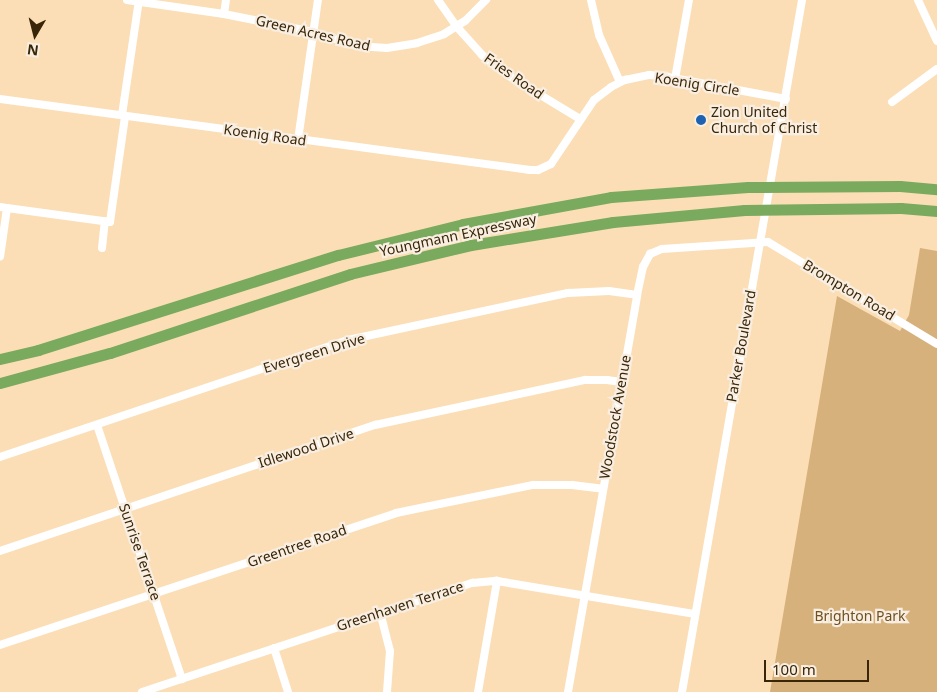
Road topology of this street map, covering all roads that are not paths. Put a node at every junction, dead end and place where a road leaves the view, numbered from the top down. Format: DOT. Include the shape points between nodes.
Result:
graph roads {
  1 [pos="127,0"];
  2 [pos="226,0"];
  3 [pos="318,0"];
  4 [pos="438,0"];
  5 [pos="486,0"];
  6 [pos="591,0"];
  7 [pos="689,0"];
  8 [pos="802,0"];
  9 [pos="918,0"];
  10 [pos="139,1"];
  11 [pos="224,14"];
  12 [pos="457,27"];
  13 [pos="313,32"];
  14 [pos="937,42"];
  15 [pos="937,69"];
  16 [pos="675,79"];
  17 [pos="620,82"];
  18 [pos="0,99"];
  19 [pos="786,99"];
  20 [pos="892,102"];
  21 [pos="124,116"];
  22 [pos="580,119"];
  23 [pos="298,140"];
  24 [pos="530,170"];
  25 [pos="937,189"];
  26 [pos="4,208"];
  27 [pos="937,210"];
  28 [pos="105,222"];
  29 [pos="759,243"];
  30 [pos="102,248"];
  31 [pos="0,257"];
  32 [pos="637,295"];
  33 [pos="937,344"];
  34 [pos="0,359"];
  35 [pos="621,382"];
  36 [pos="0,383"];
  37 [pos="97,425"];
  38 [pos="0,457"];
  39 [pos="603,489"];
  40 [pos="125,509"];
  41 [pos="0,551"];
  42 [pos="497,581"];
  43 [pos="154,594"];
  44 [pos="585,596"];
  45 [pos="380,612"];
  46 [pos="695,614"];
  47 [pos="0,645"];
  48 [pos="274,648"];
  49 [pos="182,678"];
  50 [pos="142,692"];
  51 [pos="288,692"];
  52 [pos="387,692"];
  53 [pos="478,692"];
  54 [pos="568,692"];
  55 [pos="682,692"];
  1 -- 10 [label="street, Green Acres Road"];
  2 -- 11 [label="street"];
  3 -- 13 [label="street"];
  4 -- 12 [label="street, Fries Road"];
  5 -- 12 [label="street, Green Acres Road"];
  6 -- 17 [label="street" via="599,35"];
  7 -- 16 [label="street"];
  8 -- 19 [label="street, Parker Boulevard"];
  9 -- 14 [label="street"];
  10 -- 11 [label="street, Green Acres Road"];
  10 -- 21 [label="street"];
  11 -- 13 [label="street, Green Acres Road"];
  12 -- 13 [label="street, Green Acres Road" via="424,41 387,48 357,46"];
  12 -- 22 [label="street, Fries Road" via="498,68"];
  13 -- 23 [label="street"];
  15 -- 20 [label="street"];
  16 -- 17 [label="street, Koenig Circle" via="649,75"];
  16 -- 19 [label="street, Koenig Circle"];
  17 -- 22 [label="street, Koenig Circle" via="594,100"];
  18 -- 21 [label="street, Koenig Road"];
  19 -- 29 [label="street, Parker Boulevard"];
  21 -- 23 [label="street, Koenig Road"];
  21 -- 28 [label="street" via="110,222"];
  22 -- 24 [label="street, Koenig Circle" via="556,159 545,168"];
  23 -- 24 [label="street, Koenig Road"];
  25 -- 34 [label="highway, Youngmann Expressway" via="748,187 611,197 463,224 338,255 38,350"];
  26 -- 28 [label="street"];
  26 -- 31 [label="street"];
  27 -- 36 [label="highway, Youngmann Expressway" via="744,210 613,222 471,245 350,274 110,353"];
  28 -- 30 [label="street"];
  29 -- 32 [label="street, Woodstock Avenue" via="655,251 646,259"];
  29 -- 33 [label="street, Brompton Road" via="768,242 790,254"];
  29 -- 46 [label="street, Parker Boulevard"];
  32 -- 35 [label="street, Woodstock Avenue"];
  32 -- 37 [label="street, Evergreen Drive" via="609,291 568,293 348,340"];
  35 -- 39 [label="street, Woodstock Avenue"];
  35 -- 40 [label="street, Idlewood Drive" via="585,380 375,426"];
  37 -- 38 [label="street, Evergreen Drive"];
  37 -- 40 [label="street, Sunrise Terrace"];
  39 -- 43 [label="street, Greentree Road" via="533,485 396,513"];
  39 -- 44 [label="street, Woodstock Avenue"];
  40 -- 41 [label="street, Idlewood Drive"];
  40 -- 43 [label="street, Sunrise Terrace"];
  42 -- 44 [label="street, Greenhaven Terrace"];
  42 -- 45 [label="street, Greenhaven Terrace" via="459,586"];
  42 -- 53 [label="street"];
  43 -- 47 [label="street, Greentree Road"];
  43 -- 49 [label="street, Sunrise Terrace"];
  44 -- 46 [label="street, Greenhaven Terrace"];
  44 -- 54 [label="street, Woodstock Avenue"];
  45 -- 48 [label="street, Greenhaven Terrace"];
  45 -- 52 [label="street" via="390,651"];
  46 -- 55 [label="street, Parker Boulevard"];
  48 -- 49 [label="street, Greenhaven Terrace"];
  48 -- 51 [label="street"];
  49 -- 50 [label="street, Greenhaven Terrace"];
}
